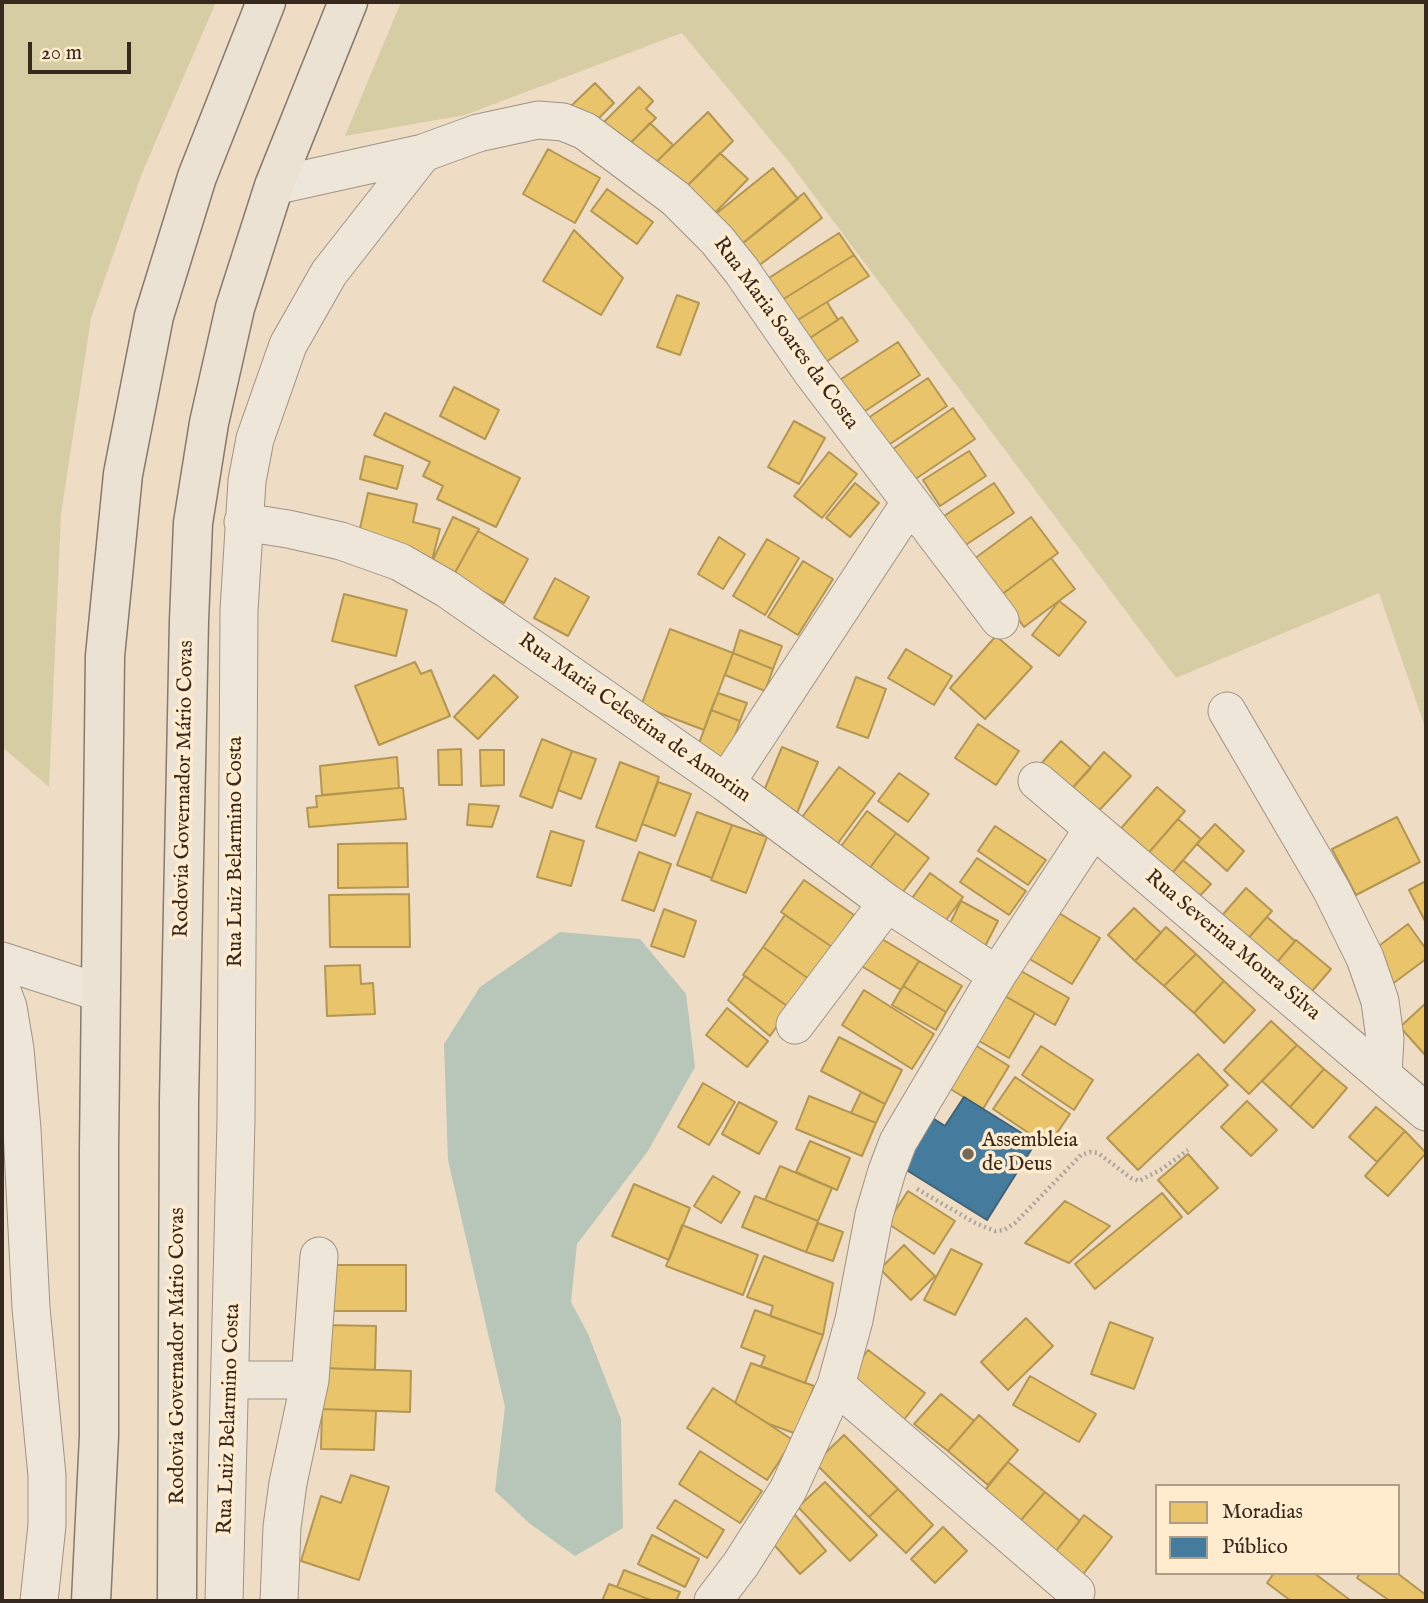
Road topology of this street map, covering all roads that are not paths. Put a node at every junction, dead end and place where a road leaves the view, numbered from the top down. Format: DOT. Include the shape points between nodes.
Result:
graph roads {
  1 [pos="266,2"];
  2 [pos="348,2"];
  3 [pos="423,153"];
  4 [pos="274,186"];
  5 [pos="910,503"];
  6 [pos="243,522"];
  7 [pos="1000,620"];
  8 [pos="1227,711"];
  9 [pos="1037,781"];
  10 [pos="726,783"];
  11 [pos="1093,829"];
  12 [pos="887,903"];
  13 [pos="2,961"];
  14 [pos="997,975"];
  15 [pos="2,991"];
  16 [pos="101,993"];
  17 [pos="795,1025"];
  18 [pos="1383,1074"];
  19 [pos="1426,1112"];
  20 [pos="319,1256"];
  21 [pos="231,1380"];
  22 [pos="310,1380"];
  23 [pos="836,1385"];
  24 [pos="1076,1592"];
  25 [pos="39,1601"];
  26 [pos="92,1601"];
  27 [pos="177,1601"];
  28 [pos="224,1601"];
  29 [pos="279,1601"];
  30 [pos="713,1601"];
  1 -- 16 [label="highway" via="197,177 154,316 123,474 105,656"];
  2 -- 4 [label="highway, Rodovia Governador Mário Covas"];
  3 -- 4 [label="street, Rua Maria Soares da Costa"];
  3 -- 5 [label="street, Rua Maria Soares da Costa" via="478,133 538,120 563,122 585,131 675,198 717,240"];
  3 -- 6 [label="street, Rua Luiz Belarmino Costa" via="329,273 288,345 255,439"];
  4 -- 27 [label="highway, Rodovia Governador Mário Covas" via="235,307 193,523 179,1101"];
  5 -- 7 [label="street, Rua Maria Soares da Costa"];
  5 -- 10 [label="street"];
  6 -- 10 [label="street, Rua Maria Celestina de Amorim" via="341,541 400,562 447,589"];
  6 -- 21 [label="street, Rua Luiz Belarmino Costa"];
  8 -- 18 [label="street" via="1331,889 1365,958 1380,1002"];
  9 -- 11 [label="street, Rua Severina Moura Silva"];
  10 -- 12 [label="street, Rua Maria Celestina de Amorim"];
  11 -- 14 [label="street"];
  11 -- 18 [label="street, Rua Severina Moura Silva"];
  12 -- 14 [label="street, Rua Maria Celestina de Amorim"];
  12 -- 17 [label="street"];
  13 -- 16 [label="street"];
  14 -- 23 [label="street" via="898,1142 874,1215"];
  15 -- 25 [label="street" via="15,1049 47,1476"];
  16 -- 26 [label="highway" via="99,1436"];
  18 -- 19 [label="street, Rua Severina Moura Silva"];
  20 -- 22 [label="street"];
  21 -- 22 [label="street"];
  21 -- 28 [label="street, Rua Luiz Belarmino Costa"];
  22 -- 29 [label="street" via="288,1483"];
  23 -- 24 [label="street"];
  23 -- 30 [label="street" via="788,1490"];
}
